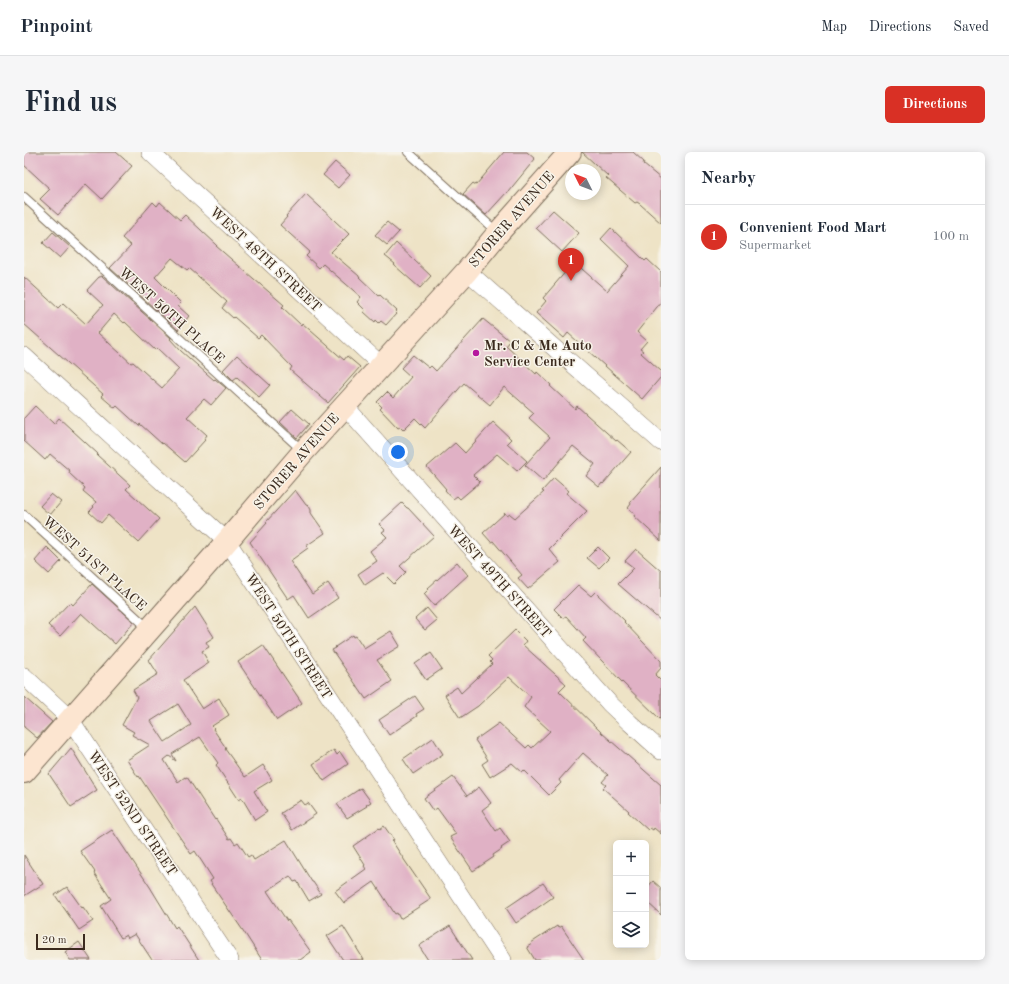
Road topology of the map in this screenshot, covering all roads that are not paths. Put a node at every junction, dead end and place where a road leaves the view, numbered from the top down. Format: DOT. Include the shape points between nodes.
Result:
graph roads {
  1 [pos="150,152"];
  2 [pos="408,152"];
  3 [pos="570,152"];
  4 [pos="24,197"];
  5 [pos="498,233"];
  6 [pos="467,271"];
  7 [pos="24,356"];
  8 [pos="381,366"];
  9 [pos="345,406"];
  10 [pos="661,442"];
  11 [pos="303,452"];
  12 [pos="24,515"];
  13 [pos="227,541"];
  14 [pos="149,630"];
  15 [pos="24,676"];
  16 [pos="70,719"];
  17 [pos="661,751"];
  18 [pos="24,772"];
  19 [pos="230,960"];
  20 [pos="503,960"];
  1 -- 8 [label="street, WEST 48TH STREET"];
  2 -- 5 [label="lane"];
  3 -- 5 [label="street, STORER AVENUE"];
  4 -- 11 [label="lane, WEST 50TH PLACE"];
  5 -- 6 [label="street, STORER AVENUE"];
  6 -- 8 [label="street, STORER AVENUE"];
  6 -- 10 [label="street"];
  7 -- 13 [label="street, WEST 50TH STREET"];
  8 -- 9 [label="street, STORER AVENUE"];
  9 -- 11 [label="street, STORER AVENUE"];
  9 -- 17 [label="street, WEST 49TH STREET" via="610,704"];
  11 -- 13 [label="street, STORER AVENUE"];
  12 -- 14 [label="lane, WEST 51ST PLACE"];
  13 -- 14 [label="street, STORER AVENUE"];
  13 -- 20 [label="street, WEST 50TH STREET"];
  14 -- 16 [label="street, STORER AVENUE"];
  15 -- 16 [label="street, WEST 52ND STREET"];
  16 -- 18 [label="street, STORER AVENUE"];
  16 -- 19 [label="street, WEST 52ND STREET"];
}
